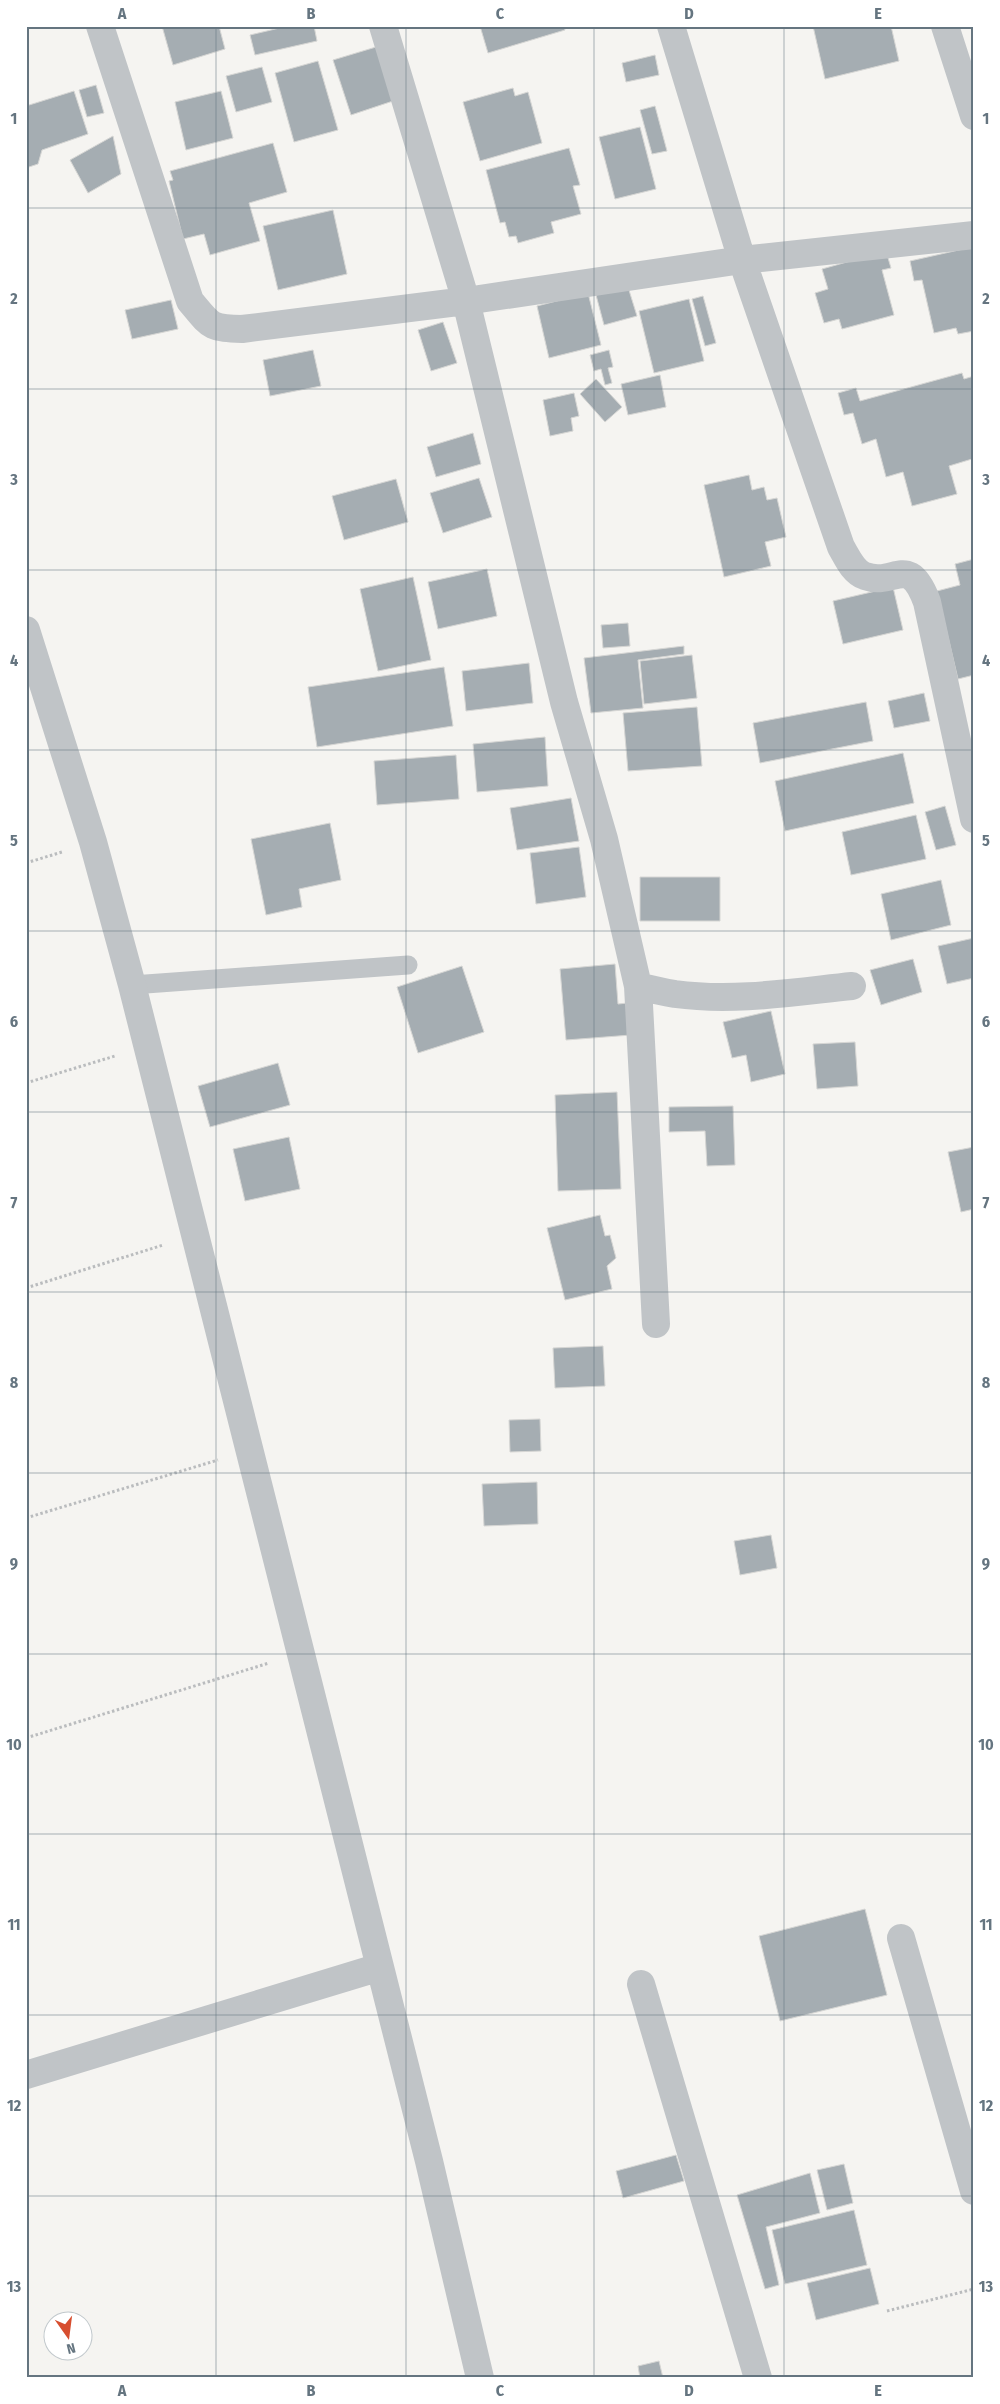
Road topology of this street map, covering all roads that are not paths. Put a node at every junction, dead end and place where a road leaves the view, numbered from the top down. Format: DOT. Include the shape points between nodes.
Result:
graph roads {
  1 [pos="100,26"];
  2 [pos="383,26"];
  3 [pos="671,26"];
  4 [pos="945,26"];
  5 [pos="974,116"];
  6 [pos="974,235"];
  7 [pos="742,260"];
  8 [pos="466,301"];
  9 [pos="26,630"];
  10 [pos="974,819"];
  11 [pos="408,965"];
  12 [pos="132,985"];
  13 [pos="638,986"];
  14 [pos="852,986"];
  15 [pos="656,1324"];
  16 [pos="901,1938"];
  17 [pos="380,1967"];
  18 [pos="641,1984"];
  19 [pos="26,2075"];
  20 [pos="974,2191"];
  21 [pos="480,2378"];
  22 [pos="758,2378"];
  1 -- 8 [label="street" via="190,301 217,329 242,330"];
  2 -- 8 [label="street"];
  3 -- 7 [label="street"];
  4 -- 5 [label="street"];
  6 -- 7 [label="street"];
  7 -- 8 [label="street"];
  7 -- 10 [label="street" via="841,547 854,568 865,576 902,573 912,577 921,587 927,602"];
  8 -- 13 [label="street" via="564,702 604,839"];
  9 -- 12 [label="street" via="93,842"];
  11 -- 12 [label="lane"];
  12 -- 17 [label="street"];
  13 -- 14 [label="street" via="675,994 721,996"];
  13 -- 15 [label="street"];
  16 -- 20 [label="street"];
  17 -- 19 [label="street"];
  17 -- 21 [label="street"];
  18 -- 22 [label="street"];
}
